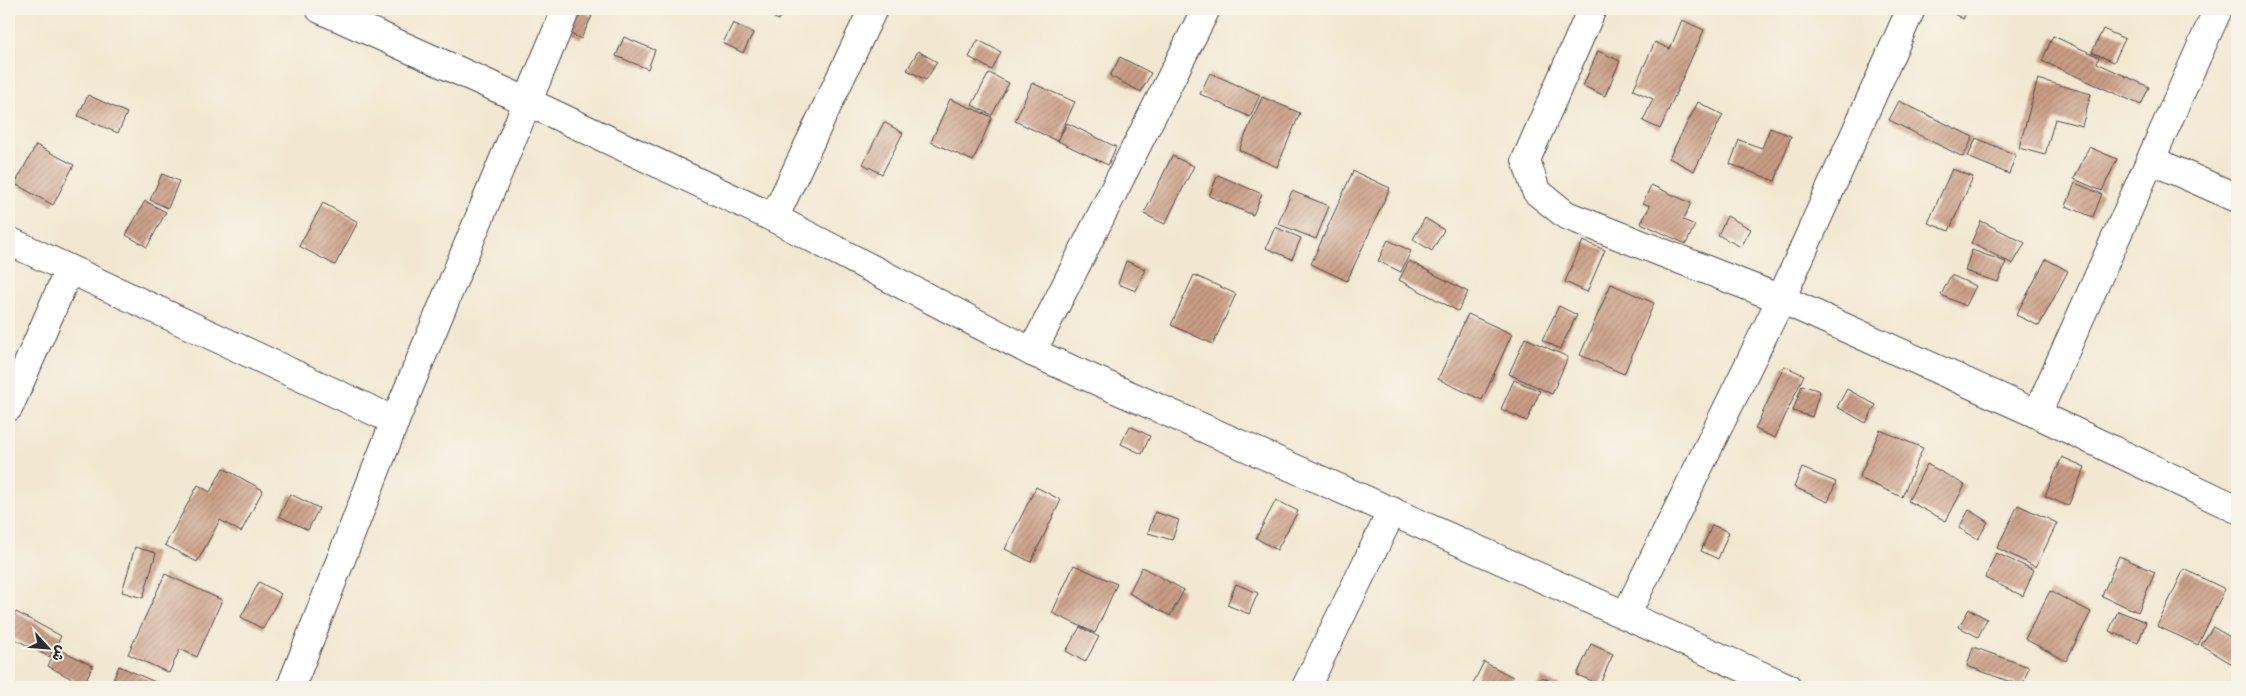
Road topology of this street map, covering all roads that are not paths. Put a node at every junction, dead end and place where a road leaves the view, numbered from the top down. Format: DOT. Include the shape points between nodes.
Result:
graph roads {
  1 [pos="320,9"];
  2 [pos="566,9"];
  3 [pos="873,9"];
  4 [pos="1206,9"];
  5 [pos="1592,9"];
  6 [pos="1911,9"];
  7 [pos="2218,9"];
  8 [pos="526,101"];
  9 [pos="2150,160"];
  10 [pos="2237,198"];
  11 [pos="774,218"];
  12 [pos="9,241"];
  13 [pos="69,270"];
  14 [pos="1780,299"];
  15 [pos="1032,352"];
  16 [pos="9,406"];
  17 [pos="2037,414"];
  18 [pos="395,420"];
  19 [pos="2237,509"];
  20 [pos="1392,511"];
  21 [pos="1626,615"];
  22 [pos="298,684"];
  23 [pos="1306,687"];
  24 [pos="1787,687"];
  1 -- 8 [label="street"];
  2 -- 8 [label="street"];
  3 -- 11 [label="street"];
  4 -- 15 [label="street"];
  5 -- 14 [label="street" via="1526,160 1536,191 1566,215"];
  6 -- 14 [label="street"];
  7 -- 9 [label="street"];
  8 -- 11 [label="street"];
  8 -- 18 [label="street"];
  9 -- 10 [label="street"];
  9 -- 17 [label="street"];
  11 -- 15 [label="street"];
  12 -- 13 [label="street"];
  13 -- 16 [label="street"];
  13 -- 18 [label="street"];
  14 -- 17 [label="street"];
  14 -- 21 [label="street"];
  15 -- 20 [label="street"];
  17 -- 19 [label="street"];
  18 -- 22 [label="street"];
  20 -- 21 [label="street"];
  20 -- 23 [label="street"];
  21 -- 24 [label="street"];
}
